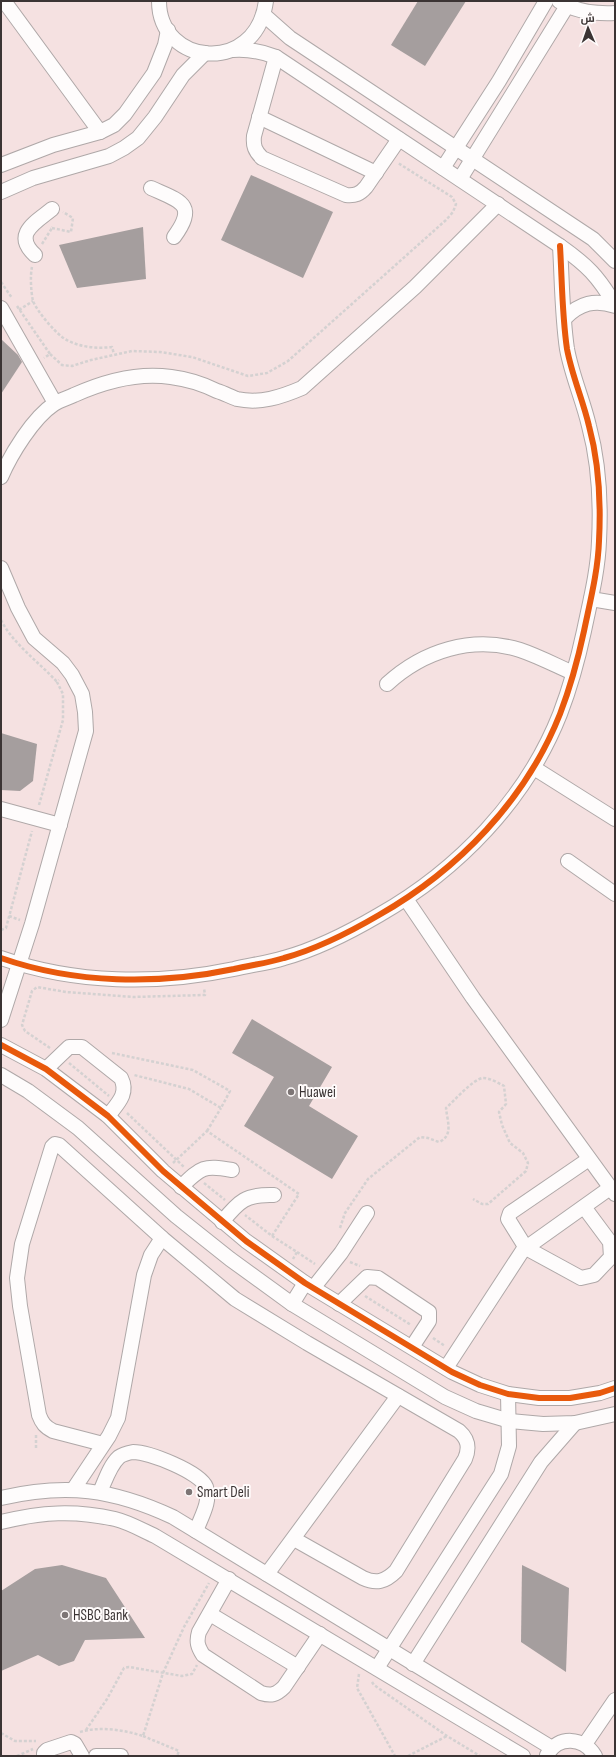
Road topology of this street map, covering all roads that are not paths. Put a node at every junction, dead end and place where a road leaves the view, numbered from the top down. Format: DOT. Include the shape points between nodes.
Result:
graph roads {
  1 [pos="4,1"];
  2 [pos="159,1"];
  3 [pos="266,1"];
  4 [pos="546,1"];
  5 [pos="563,4"];
  6 [pos="615,13"];
  7 [pos="264,15"];
  8 [pos="168,30"];
  9 [pos="233,50"];
  10 [pos="205,54"];
  11 [pos="276,57"];
  12 [pos="259,117"];
  13 [pos="100,132"];
  14 [pos="399,139"];
  15 [pos="456,148"];
  16 [pos="473,159"];
  17 [pos="1,165"];
  18 [pos="443,168"];
  19 [pos="376,173"];
  20 [pos="460,179"];
  21 [pos="151,188"];
  22 [pos="1,192"];
  23 [pos="498,204"];
  24 [pos="56,210"];
  25 [pos="174,237"];
  26 [pos="560,246"];
  27 [pos="36,256"];
  28 [pos="613,257"];
  29 [pos="615,305"];
  30 [pos="4,313"];
  31 [pos="565,318"];
  32 [pos="55,403"];
  33 [pos="1,477"];
  34 [pos="1,568"];
  35 [pos="591,599"];
  36 [pos="615,603"];
  37 [pos="573,673"];
  38 [pos="387,684"];
  39 [pos="534,768"];
  40 [pos="1,809"];
  41 [pos="615,819"];
  42 [pos="60,825"];
  43 [pos="568,861"];
  44 [pos="615,894"];
  45 [pos="406,900"];
  46 [pos="1,958"];
  47 [pos="20,964"];
  48 [pos="1,1020"];
  49 [pos="1,1045"];
  50 [pos="46,1069"];
  51 [pos="1,1075"];
  52 [pos="108,1116"];
  53 [pos="589,1159"];
  54 [pos="232,1170"];
  55 [pos="181,1187"];
  56 [pos="613,1191"];
  57 [pos="274,1195"];
  58 [pos="584,1207"];
  59 [pos="368,1213"];
  60 [pos="222,1222"];
  61 [pos="162,1238"];
  62 [pos="526,1248"];
  63 [pos="309,1285"];
  64 [pos="292,1304"];
  65 [pos="339,1304"];
  66 [pos="412,1347"];
  67 [pos="446,1368"];
  68 [pos="615,1388"];
  69 [pos="508,1394"];
  70 [pos="398,1396"];
  71 [pos="615,1414"];
  72 [pos="510,1421"];
  73 [pos="575,1423"];
  74 [pos="103,1444"];
  75 [pos="73,1490"];
  76 [pos="100,1492"];
  77 [pos="1,1498"];
  78 [pos="1,1522"];
  79 [pos="196,1531"];
  80 [pos="294,1539"];
  81 [pos="267,1574"];
  82 [pos="229,1580"];
  83 [pos="210,1614"];
  84 [pos="320,1634"];
  85 [pos="389,1648"];
  86 [pos="413,1664"];
  87 [pos="298,1667"];
  88 [pos="374,1673"];
  89 [pos="615,1700"];
  90 [pos="585,1744"];
  91 [pos="39,1752"];
  92 [pos="549,1752"];
  93 [pos="82,1756"];
  94 [pos="96,1756"];
  95 [pos="121,1756"];
  96 [pos="523,1756"];
  97 [pos="595,1756"];
  1 -- 13 [label="street"];
  2 -- 8 [label="street" via="162,19"];
  3 -- 7 [label="street"];
  4 -- 15 [label="street"];
  5 -- 6 [label="street" via="593,14"];
  5 -- 16 [label="street"];
  7 -- 9 [label="street" via="257,30 247,41"];
  7 -- 15 [label="street" via="290,38"];
  8 -- 10 [label="street" via="184,46"];
  8 -- 13 [label="street" via="154,73 125,114 114,125"];
  9 -- 10 [label="street"];
  9 -- 11 [label="street" via="248,49"];
  10 -- 22 [label="street" via="183,75 138,138 124,148 109,156 34,178"];
  11 -- 12 [label="street"];
  11 -- 14 [label="street"];
  12 -- 19 [label="street"];
  12 -- 19 [label="street" via="253,144 262,158 346,195 354,196 361,193"];
  13 -- 17 [label="street"];
  14 -- 18 [label="street"];
  14 -- 19 [label="street"];
  15 -- 16 [label="street"];
  15 -- 18 [label="street"];
  16 -- 20 [label="street"];
  16 -- 28 [label="street" via="593,239"];
  18 -- 20 [label="street"];
  20 -- 23 [label="street"];
  21 -- 25 [label="street" via="179,200 184,207 186,216"];
  23 -- 26 [label="street"];
  23 -- 32 [label="street" via="415,286 302,388 281,397 259,401 237,399 198,383 144,375 117,379 91,387"];
  24 -- 27 [label="street" via="31,225 26,232 25,241"];
  26 -- 29 [label="street" via="582,262 601,282"];
  26 -- 31 [label="street"];
  29 -- 31 [label="street" via="605,302 583,304"];
  30 -- 32 [label="street"];
  31 -- 35 [label="street" via="571,366 590,427 599,484 599,542"];
  32 -- 33 [label="street" via="25,436"];
  34 -- 42 [label="street" via="34,638 63,663 82,694 86,732"];
  35 -- 36 [label="street"];
  35 -- 37 [label="street"];
  37 -- 38 [label="street" via="518,650 503,646 471,645 425,657"];
  37 -- 39 [label="street" via="560,715"];
  39 -- 41 [label="street"];
  39 -- 45 [label="street" via="498,818 455,862"];
  40 -- 42 [label="street"];
  42 -- 47 [label="street"];
  43 -- 44 [label="street"];
  45 -- 47 [label="street" via="348,933 286,958 203,975 153,980 86,977"];
  45 -- 53 [label="street"];
  46 -- 47 [label="street"];
  47 -- 48 [label="street"];
  49 -- 50 [label="street"];
  50 -- 52 [label="street"];
  50 -- 52 [label="street" via="69,1047 82,1047 125,1084 125,1091"];
  51 -- 64 [label="street" via="28,1091 78,1128 176,1216"];
  52 -- 55 [label="street"];
  53 -- 56 [label="street"];
  53 -- 62 [label="street" via="510,1213 508,1219"];
  54 -- 55 [label="street" via="209,1167 201,1169"];
  55 -- 60 [label="street"];
  56 -- 58 [label="street"];
  57 -- 60 [label="street" via="250,1196 234,1207"];
  58 -- 62 [label="street"];
  58 -- 62 [label="street" via="610,1242 611,1257 594,1275 581,1278"];
  59 -- 63 [label="street" via="341,1253 326,1271"];
  60 -- 63 [label="street"];
  61 -- 70 [label="street" via="235,1299"];
  61 -- 74 [label="street" via="151,1255 144,1275 118,1418"];
  61 -- 74 [label="street" via="59,1145 53,1145 18,1264 21,1313 41,1422 53,1431"];
  62 -- 67 [label="street"];
  63 -- 64 [label="street"];
  63 -- 65 [label="street"];
  64 -- 72 [label="street" via="445,1397 476,1411"];
  65 -- 66 [label="street"];
  65 -- 66 [label="street" via="367,1277 378,1278 429,1312 429,1321"];
  66 -- 67 [label="street"];
  67 -- 69 [label="street" via="480,1385"];
  68 -- 69 [label="street" via="570,1398"];
  69 -- 72 [label="street"];
  70 -- 80 [label="street"];
  70 -- 80 [label="street" via="459,1431 468,1444 468,1451 396,1571 385,1580 371,1582"];
  71 -- 73 [label="street"];
  72 -- 73 [label="street" via="542,1424"];
  72 -- 85 [label="street" via="509,1446 501,1474"];
  73 -- 86 [label="street" via="541,1462"];
  74 -- 75 [label="street"];
  75 -- 76 [label="street"];
  75 -- 77 [label="street" via="26,1492"];
  76 -- 79 [label="street" via="150,1506"];
  76 -- 79 [label="street" via="114,1464 126,1454 134,1452 167,1462 199,1478 205,1486 207,1504"];
  78 -- 82 [label="street" via="33,1514 75,1513 116,1520 155,1536"];
  79 -- 81 [label="street"];
  80 -- 81 [label="street"];
  81 -- 85 [label="street"];
  82 -- 83 [label="street"];
  82 -- 84 [label="street"];
  83 -- 87 [label="street"];
  83 -- 87 [label="street" via="197,1639 203,1655 261,1693 278,1694"];
  84 -- 87 [label="street"];
  84 -- 88 [label="street" via="361,1659"];
  85 -- 86 [label="street"];
  85 -- 88 [label="street"];
  86 -- 92 [label="street"];
  88 -- 96 [label="street"];
  89 -- 90 [label="street"];
  90 -- 92 [label="street" via="564,1741"];
  90 -- 97 [label="street"];
  91 -- 93 [label="street" via="44,1753 71,1742"];
  94 -- 95 [label="street"];
}
